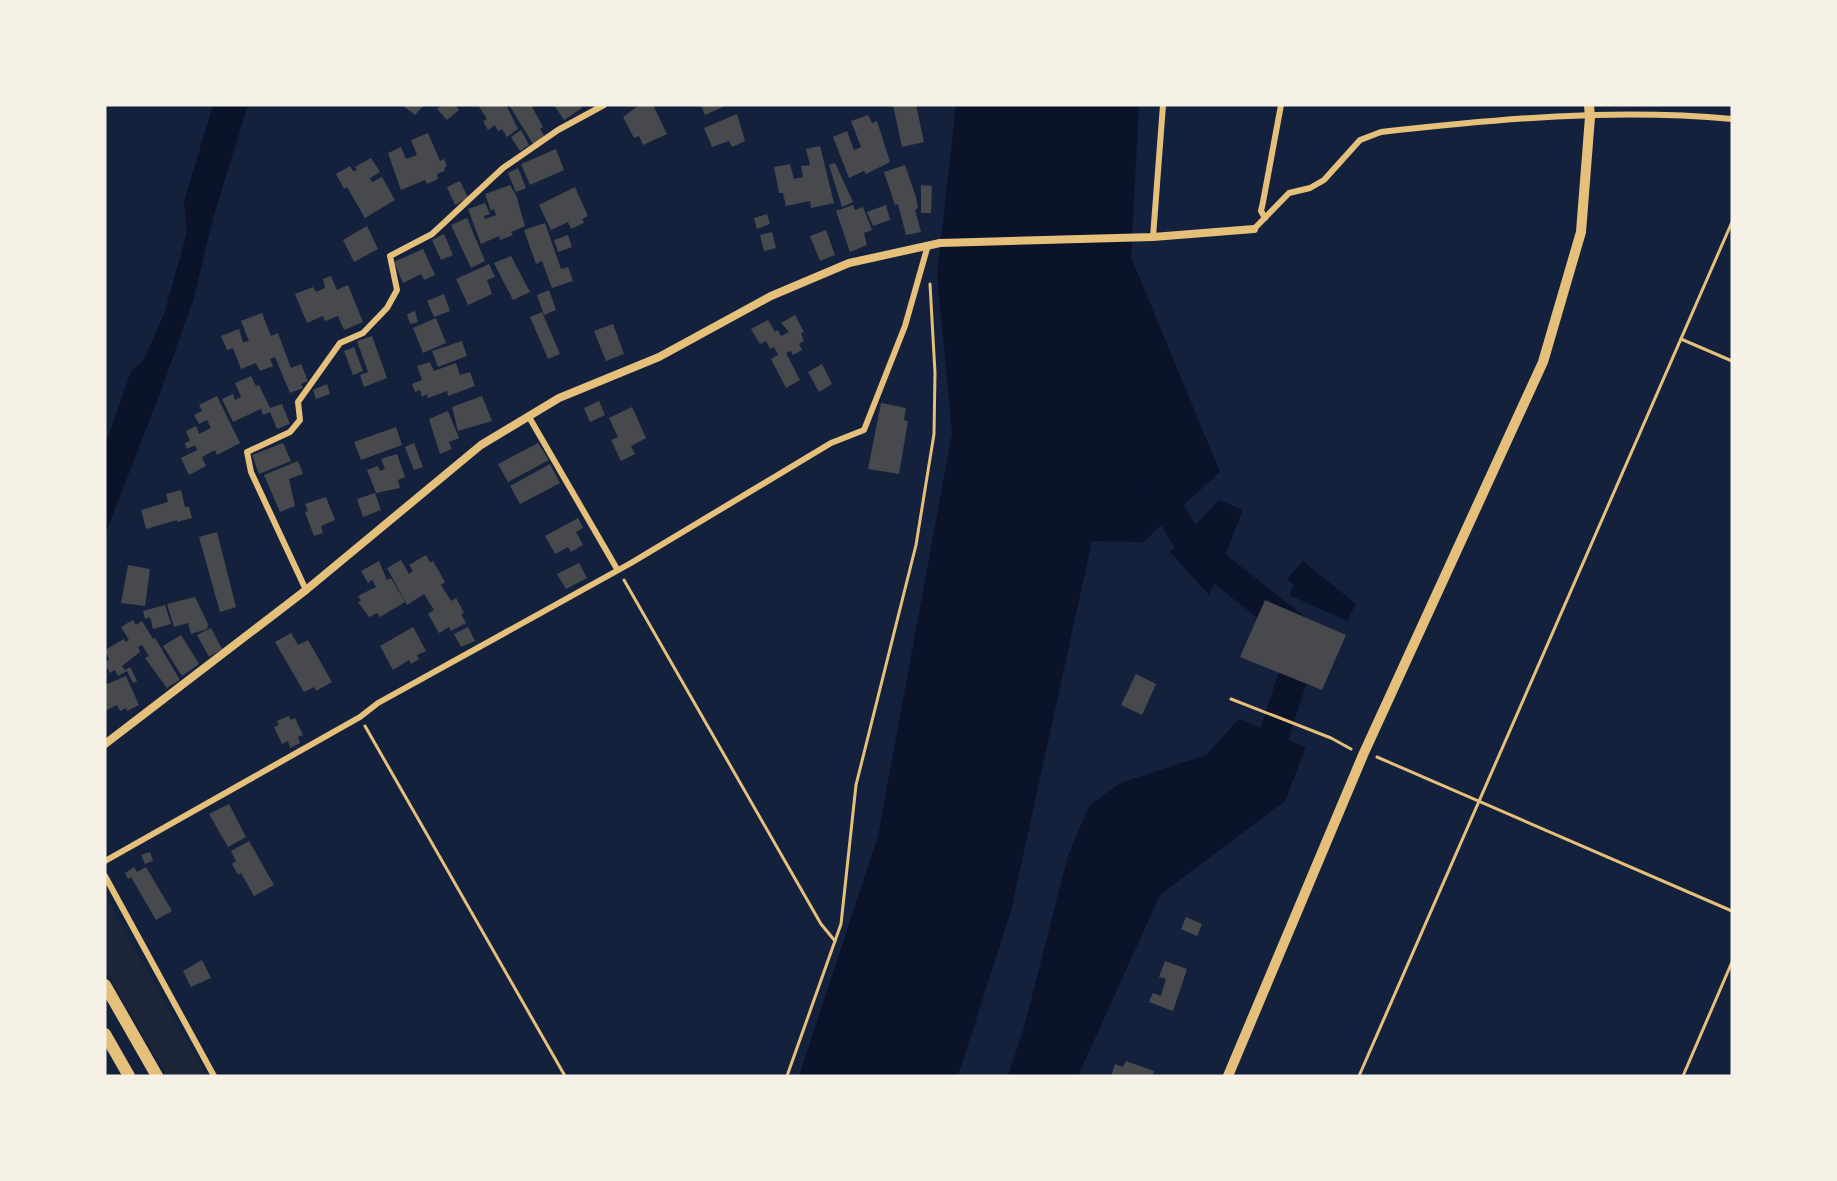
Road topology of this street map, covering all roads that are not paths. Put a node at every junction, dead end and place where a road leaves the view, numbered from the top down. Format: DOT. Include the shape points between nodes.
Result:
graph roads {
  1 [pos="604,105"];
  2 [pos="1164,105"];
  3 [pos="1281,105"];
  4 [pos="1589,105"];
  5 [pos="1590,117"];
  6 [pos="1732,119"];
  7 [pos="1265,218"];
  8 [pos="1254,229"];
  9 [pos="1153,237"];
  10 [pos="928,245"];
  11 [pos="529,417"];
  12 [pos="617,569"];
  13 [pos="306,590"];
  14 [pos="105,744"];
  15 [pos="105,861"];
  16 [pos="105,876"];
  17 [pos="105,985"];
  18 [pos="105,1034"];
  19 [pos="129,1076"];
  20 [pos="157,1076"];
  21 [pos="214,1076"];
  22 [pos="1228,1076"];
  1 -- 13 [label="street" via="502,168 432,234 390,256 397,290 387,308 363,333 340,344 298,402 300,420 290,432 247,452 251,472"];
  2 -- 9 [label="street"];
  3 -- 7 [label="street" via="1261,211"];
  4 -- 5 [label="main road"];
  5 -- 6 [label="street" via="1641,113"];
  5 -- 7 [label="street" via="1521,117 1381,132 1360,140 1324,180 1289,193"];
  5 -- 22 [label="main road" via="1581,232 1544,362 1363,755"];
  7 -- 8 [label="street"];
  8 -- 9 [label="street"];
  9 -- 10 [label="street"];
  10 -- 11 [label="street" via="849,263 781,292 658,357 560,398"];
  10 -- 12 [label="street" via="905,326 864,430 831,443"];
  11 -- 12 [label="street"];
  11 -- 13 [label="street" via="481,445"];
  12 -- 15 [label="street"];
  13 -- 14 [label="street"];
  16 -- 21 [label="street"];
  17 -- 20 [label="highway"];
  18 -- 19 [label="highway"];
}
